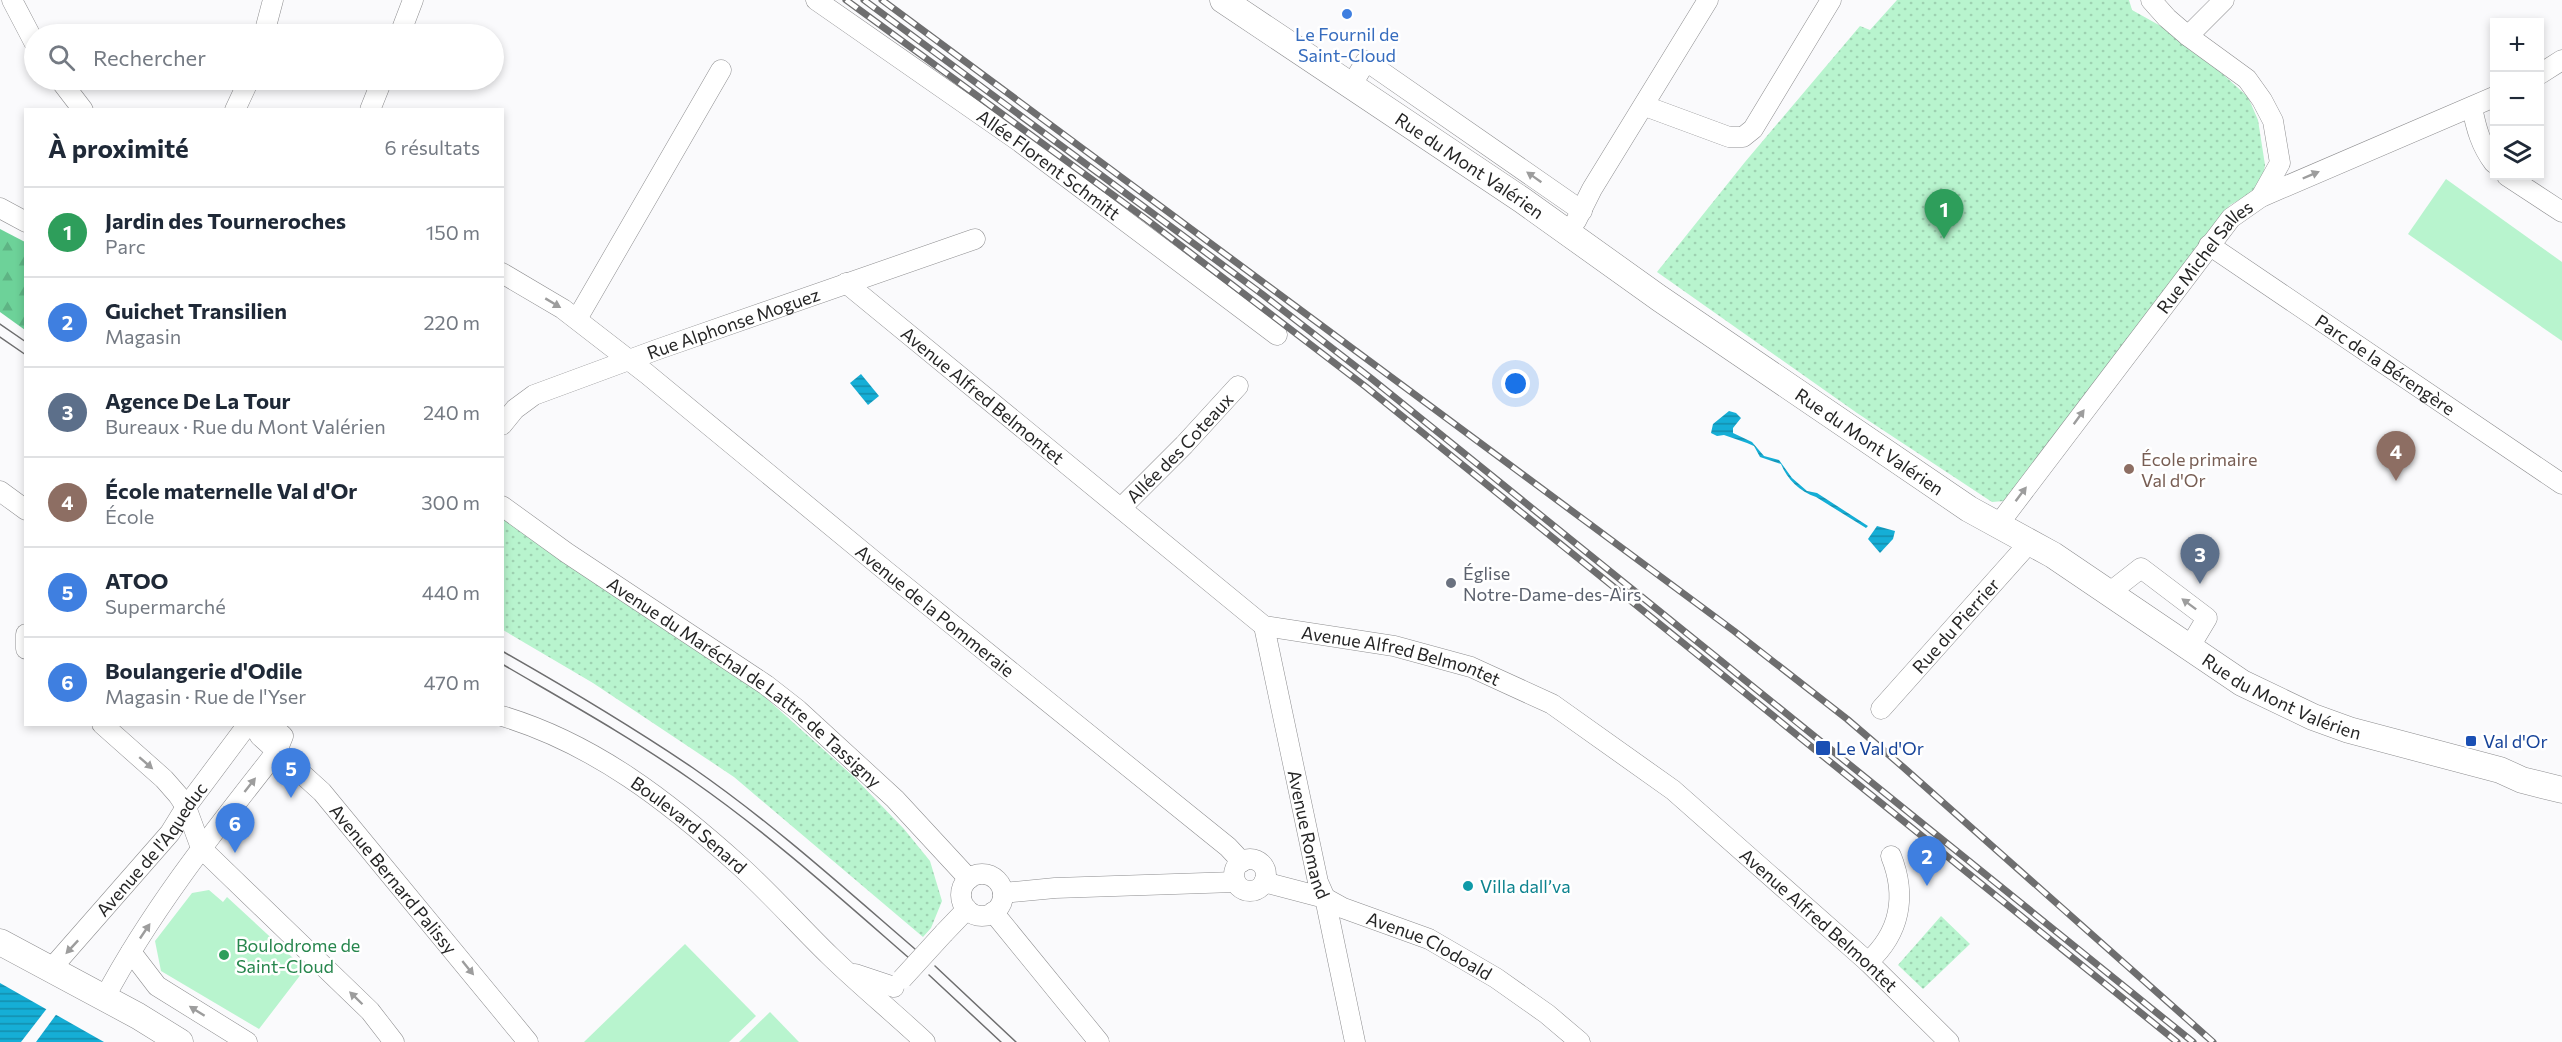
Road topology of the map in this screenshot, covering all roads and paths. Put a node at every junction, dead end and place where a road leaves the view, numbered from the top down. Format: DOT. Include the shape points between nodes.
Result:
graph roads {
  1 [pos="12,0"];
  2 [pos="273,0"];
  3 [pos="413,0"];
  4 [pos="816,0"];
  5 [pos="1224,0"];
  6 [pos="1831,0"];
  7 [pos="2151,0"];
  8 [pos="2224,0"];
  9 [pos="1703,3"];
  10 [pos="25,24"];
  11 [pos="269,24"];
  12 [pos="404,24"];
  13 [pos="2188,36"];
  14 [pos="2562,60"];
  15 [pos="721,70"];
  16 [pos="2543,72"];
  17 [pos="1351,86"];
  18 [pos="67,90"];
  19 [pos="244,90"];
  20 [pos="378,90"];
  21 [pos="2490,99"];
  22 [pos="1645,106"];
  23 [pos="2472,107"];
  24 [pos="81,108"];
  25 [pos="236,108"];
  26 [pos="371,108"];
  27 [pos="2490,157"];
  28 [pos="2513,180"];
  29 [pos="2261,197"];
  30 [pos="0,208"];
  31 [pos="1582,211"];
  32 [pos="2562,212"];
  33 [pos="24,221"];
  34 [pos="1568,233"];
  35 [pos="975,239"];
  36 [pos="2209,245"];
  37 [pos="504,274"];
  38 [pos="846,283"];
  39 [pos="577,320"];
  40 [pos="1277,336"];
  41 [pos="630,362"];
  42 [pos="1238,386"];
  43 [pos="504,423"];
  44 [pos="2562,484"];
  45 [pos="0,491"];
  46 [pos="504,507"];
  47 [pos="1120,508"];
  48 [pos="24,509"];
  49 [pos="1998,525"];
  50 [pos="2030,542"];
  51 [pos="2109,593"];
  52 [pos="1264,626"];
  53 [pos="2189,648"];
  54 [pos="1881,709"];
  55 [pos="504,717"];
  56 [pos="104,726"];
  57 [pos="247,726"];
  58 [pos="254,726"];
  59 [pos="277,737"];
  60 [pos="2562,790"];
  61 [pos="186,807"];
  62 [pos="201,848"];
  63 [pos="1891,856"];
  64 [pos="1242,862"];
  65 [pos="969,879"];
  66 [pos="1235,882"];
  67 [pos="1264,882"];
  68 [pos="1003,893"];
  69 [pos="1325,898"];
  70 [pos="967,909"];
  71 [pos="993,912"];
  72 [pos="0,942"];
  73 [pos="131,952"];
  74 [pos="1868,962"];
  75 [pos="50,970"];
  76 [pos="893,989"];
  77 [pos="104,999"];
  78 [pos="180,1042"];
  79 [pos="247,1042"];
  80 [pos="394,1042"];
  81 [pos="528,1042"];
  82 [pos="925,1042"];
  83 [pos="1099,1042"];
  84 [pos="1355,1042"];
  85 [pos="1580,1042"];
  86 [pos="1949,1042"];
  1 -- 10 [label="street"];
  2 -- 11 [label="street"];
  3 -- 12 [label="street"];
  4 -- 40 [label="street, Allée Florent Schmitt" via="1020,142"];
  5 -- 17 [label="main road, Rue du Mont Valérien"];
  6 -- 22 [label="street" via="1753,129 1743,136 1729,137"];
  7 -- 13 [label="street"];
  8 -- 13 [label="street"];
  9 -- 22 [label="street"];
  13 -- 29 [label="street" via="2247,79 2273,121 2280,163"];
  14 -- 16 [label="street"];
  15 -- 39 [label="street"];
  31 -- 17 [label="street, one-way" via="1366,61"];
  17 -- 34 [label="main road, Rue du Mont Valérien"];
  18 -- 24 [label="street"];
  19 -- 25 [label="street"];
  20 -- 26 [label="street"];
  21 -- 23 [label="street, Rue Michel Salles"];
  22 -- 31 [label="street"];
  23 -- 27 [label="street" via="2482,144"];
  29 -- 23 [label="street, Rue Michel Salles, one-way"];
  28 -- 32 [label="street"];
  29 -- 36 [label="street, Rue Michel Salles" via="2231,218"];
  30 -- 33 [label="street"];
  31 -- 34 [label="street"];
  34 -- 49 [label="main road, Rue du Mont Valérien" via="1960,503"];
  35 -- 38 [label="street, Rue Alphonse Moguez"];
  36 -- 44 [label="street, Parc de la Bérengère"];
  49 -- 36 [label="street, Rue Michel Salles, one-way"];
  37 -- 39 [label="street, Avenue de la Pommeraie, one-way"];
  38 -- 41 [label="street, Rue Alphonse Moguez"];
  38 -- 47 [label="street, Avenue Alfred Belmontet"];
  39 -- 41 [label="street, Avenue de la Pommeraie"];
  41 -- 43 [label="street, Rue Alphonse Moguez" via="609,366 534,395"];
  41 -- 64 [label="street, Avenue de la Pommeraie"];
  42 -- 47 [label="street, Allée des Coteaux"];
  45 -- 48 [label="street"];
  46 -- 65 [label="street, Avenue du Maréchal de Lattre de Tassigny" via="798,710 895,799"];
  47 -- 52 [label="street, Avenue Alfred Belmontet"];
  49 -- 50 [label="main road, Rue du Mont Valérien"];
  50 -- 51 [label="main road, Rue du Mont Valérien"];
  50 -- 54 [label="street, Rue du Pierrier"];
  51 -- 53 [label="main road, Rue du Mont Valérien"];
  53 -- 51 [label="street, one-way" via="2207,618 2141,568"];
  52 -- 69 [label="street, Avenue Romand" via="1318,882"];
  52 -- 74 [label="street, Avenue Alfred Belmontet" via="1394,646 1471,667 1552,704 1673,790"];
  53 -- 60 [label="main road, Rue du Mont Valérien" via="2242,683 2313,717"];
  55 -- 76 [label="street, Boulevard Senard" via="563,738 641,785 741,867 847,972"];
  56 -- 61 [label="street, one-way" via="164,779"];
  57 -- 61 [label="street, Avenue de l'Aqueduc"];
  58 -- 59 [label="street, Avenue Bernard Palissy" via="260,736"];
  62 -- 59 [label="street, one-way"];
  59 -- 81 [label="street, Avenue Bernard Palissy, one-way"];
  61 -- 62 [label="street"];
  61 -- 75 [label="street, Avenue de l'Aqueduc, one-way" via="170,833"];
  73 -- 62 [label="street, one-way"];
  80 -- 62 [label="street, one-way" via="370,1011"];
  63 -- 74 [label="street" via="1898,875 1899,912 1883,949"];
  64 -- 66 [label="street" via="1236,869"];
  64 -- 67 [label="street" via="1252,860 1262,866"];
  65 -- 68 [label="street" via="987,875 998,882"];
  65 -- 70 [label="street" via="961,894"];
  66 -- 67 [label="street" via="1252,891"];
  66 -- 68 [label="street"];
  67 -- 69 [label="street, Avenue Clodoald"];
  68 -- 71 [label="street" via="1001,904"];
  69 -- 84 [label="street, Avenue Romand"];
  69 -- 85 [label="street, Avenue Clodoald" via="1429,939 1468,960 1548,1014"];
  70 -- 71 [label="street" via="980,916"];
  70 -- 76 [label="street, bridge"];
  71 -- 83 [label="street"];
  72 -- 75 [label="main road"];
  73 -- 77 [label="street"];
  79 -- 73 [label="street, one-way" via="157,986"];
  74 -- 86 [label="street, Avenue Alfred Belmontet"];
  75 -- 77 [label="main road"];
  76 -- 82 [label="street, Boulevard Senard"];
  77 -- 78 [label="main road"];
}
